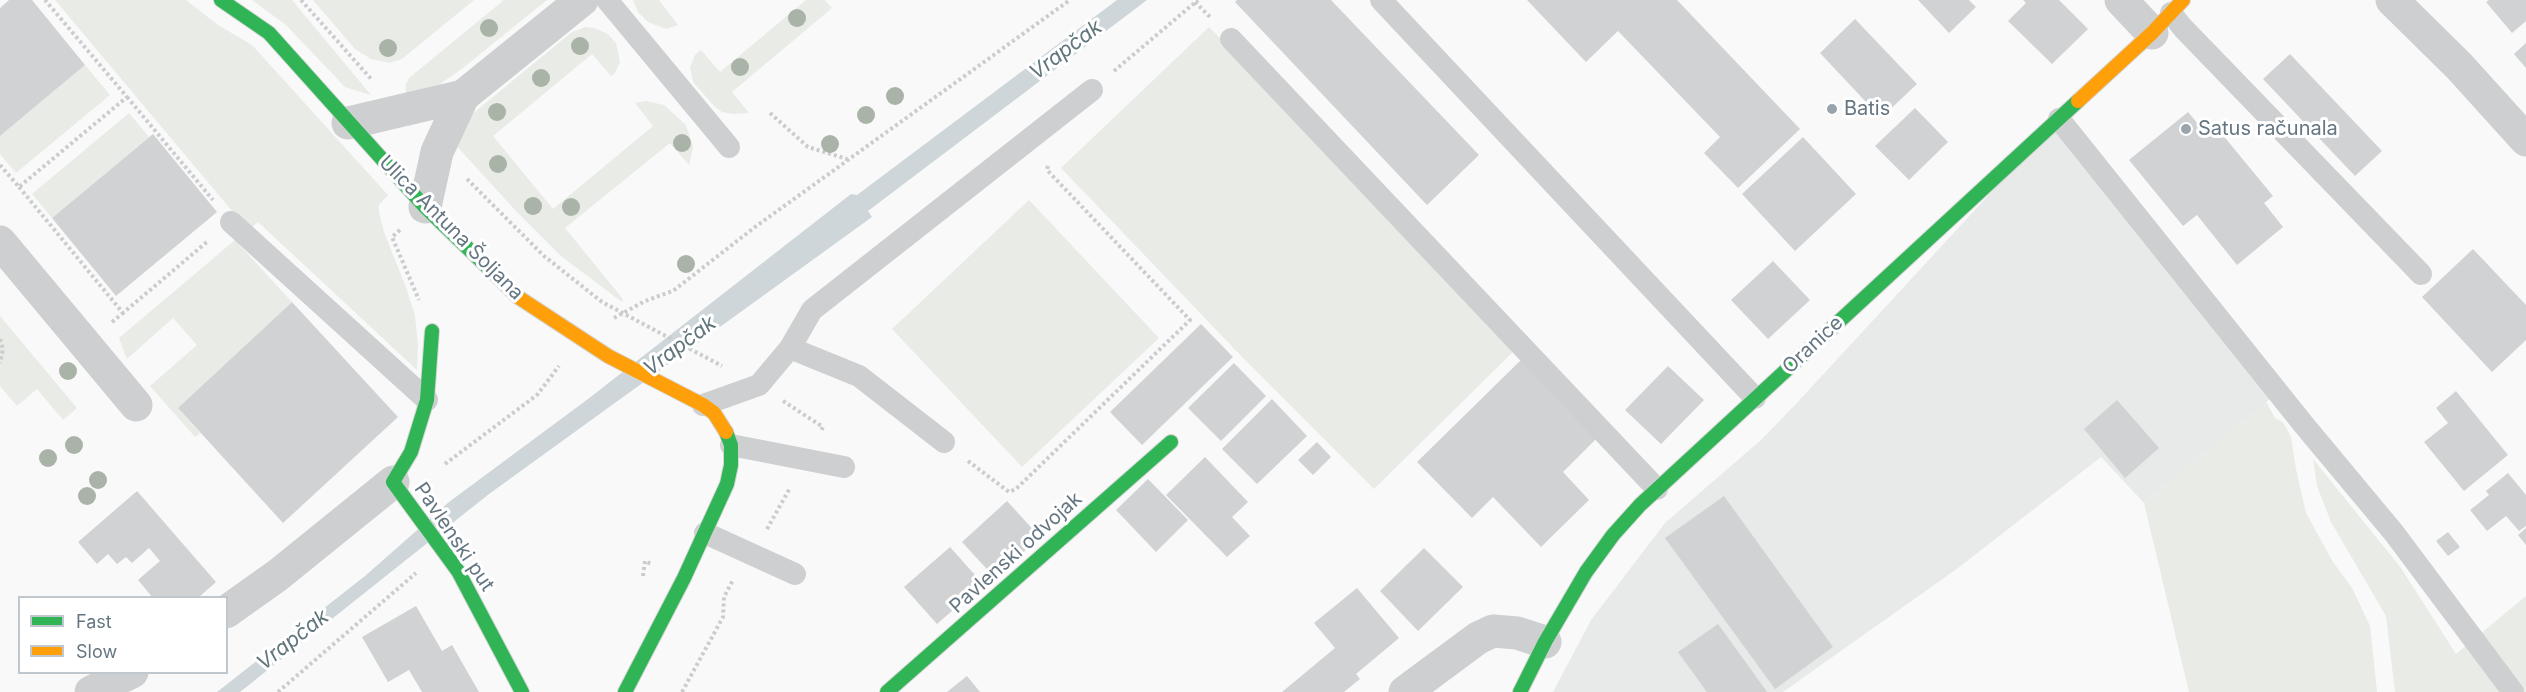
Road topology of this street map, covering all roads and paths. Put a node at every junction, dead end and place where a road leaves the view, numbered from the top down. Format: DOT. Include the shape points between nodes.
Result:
graph roads {
  1 [pos="45,0"];
  2 [pos="221,0"];
  3 [pos="302,0"];
  4 [pos="582,0"];
  5 [pos="607,0"];
  6 [pos="1070,0"];
  7 [pos="1198,0"];
  8 [pos="1381,0"];
  9 [pos="2121,0"];
  10 [pos="2392,0"];
  11 [pos="2169,15"];
  12 [pos="1231,39"];
  13 [pos="1092,90"];
  14 [pos="463,96"];
  15 [pos="127,97"];
  16 [pos="401,112"];
  17 [pos="770,113"];
  18 [pos="2059,119"];
  19 [pos="348,123"];
  20 [pos="1048,124"];
  21 [pos="2526,140"];
  22 [pos="729,147"];
  23 [pos="847,159"];
  24 [pos="0,165"];
  25 [pos="460,172"];
  26 [pos="19,187"];
  27 [pos="425,207"];
  28 [pos="231,222"];
  29 [pos="0,242"];
  30 [pos="2421,274"];
  31 [pos="621,313"];
  32 [pos="432,331"];
  33 [pos="0,339"];
  34 [pos="582,339"];
  35 [pos="790,348"];
  36 [pos="0,363"];
  37 [pos="759,385"];
  38 [pos="1755,398"];
  39 [pos="427,400"];
  40 [pos="136,405"];
  41 [pos="703,405"];
  42 [pos="944,442"];
  43 [pos="1171,442"];
  44 [pos="731,445"];
  45 [pos="806,460"];
  46 [pos="844,467"];
  47 [pos="1657,489"];
  48 [pos="402,495"];
  49 [pos="705,533"];
  50 [pos="753,555"];
  51 [pos="458,571"];
  52 [pos="795,574"];
  53 [pos="228,611"];
  54 [pos="1545,642"];
  55 [pos="128,674"];
  56 [pos="91,692"];
  57 [pos="278,692"];
  58 [pos="522,692"];
  59 [pos="626,692"];
  60 [pos="682,692"];
  61 [pos="888,692"];
  62 [pos="1405,692"];
  63 [pos="1520,692"];
  64 [pos="2513,692"];
  1 -- 15 [label="path"];
  2 -- 19 [label="street, Ulica Antuna Šoljana" via="269,33"];
  3 -- 16 [label="path"];
  4 -- 14 [label="street"];
  5 -- 22 [label="lane"];
  6 -- 23 [label="path"];
  7 -- 13 [label="path"];
  8 -- 38 [label="lane"];
  9 -- 11 [label="street"];
  10 -- 21 [label="street"];
  11 -- 18 [label="street, Oranice"];
  11 -- 30 [label="lane"];
  12 -- 47 [label="lane"];
  13 -- 20 [label="lane"];
  14 -- 16 [label="street"];
  14 -- 27 [label="street" via="437,152"];
  15 -- 26 [label="path"];
  15 -- 28 [label="path"];
  16 -- 19 [label="street"];
  17 -- 23 [label="path" via="808,147"];
  18 -- 38 [label="street, Oranice"];
  18 -- 64 [label="lane" via="2394,533"];
  19 -- 27 [label="street, Ulica Antuna Šoljana"];
  20 -- 35 [label="lane" via="812,310"];
  20 -- 42 [label="path" via="1052,142 1047,170 1190,320 1017,489 1009,492"];
  23 -- 31 [label="path" via="673,291"];
  24 -- 26 [label="path"];
  25 -- 31 [label="path" via="544,256"];
  26 -- 28 [label="path" via="123,313"];
  27 -- 32 [label="path" via="392,237"];
  27 -- 34 [label="street, Ulica Antuna Šoljana" via="518,297"];
  28 -- 39 [label="lane"];
  29 -- 40 [label="street"];
  31 -- 34 [label="path"];
  31 -- 37 [label="path"];
  32 -- 39 [label="street, Pavlenski put"];
  33 -- 36 [label="path"];
  34 -- 41 [label="street, Ulica Antuna Šoljana"];
  34 -- 48 [label="path" via="537,394"];
  35 -- 37 [label="lane"];
  35 -- 42 [label="lane" via="859,376"];
  37 -- 41 [label="lane"];
  37 -- 45 [label="path" via="823,427"];
  38 -- 47 [label="street, Oranice"];
  39 -- 48 [label="street, Pavlenski put"];
  41 -- 44 [label="street, Ulica Antuna Šoljana" via="714,413"];
  43 -- 61 [label="street, Pavlenski odvojak"];
  44 -- 45 [label="lane"];
  44 -- 49 [label="street" via="727,484"];
  45 -- 46 [label="lane"];
  45 -- 50 [label="path"];
  47 -- 54 [label="street, Oranice" via="1613,535"];
  48 -- 51 [label="street, Pavlenski put"];
  48 -- 53 [label="street"];
  49 -- 50 [label="lane"];
  49 -- 59 [label="street"];
  50 -- 52 [label="lane"];
  50 -- 60 [label="path" via="724,597 723,617"];
  51 -- 57 [label="path" via="439,586 424,566"];
  51 -- 58 [label="street, Pavlenski put"];
  54 -- 62 [label="street" via="1517,633 1493,631"];
  54 -- 63 [label="street, Oranice"];
  55 -- 56 [label="street"];
}
